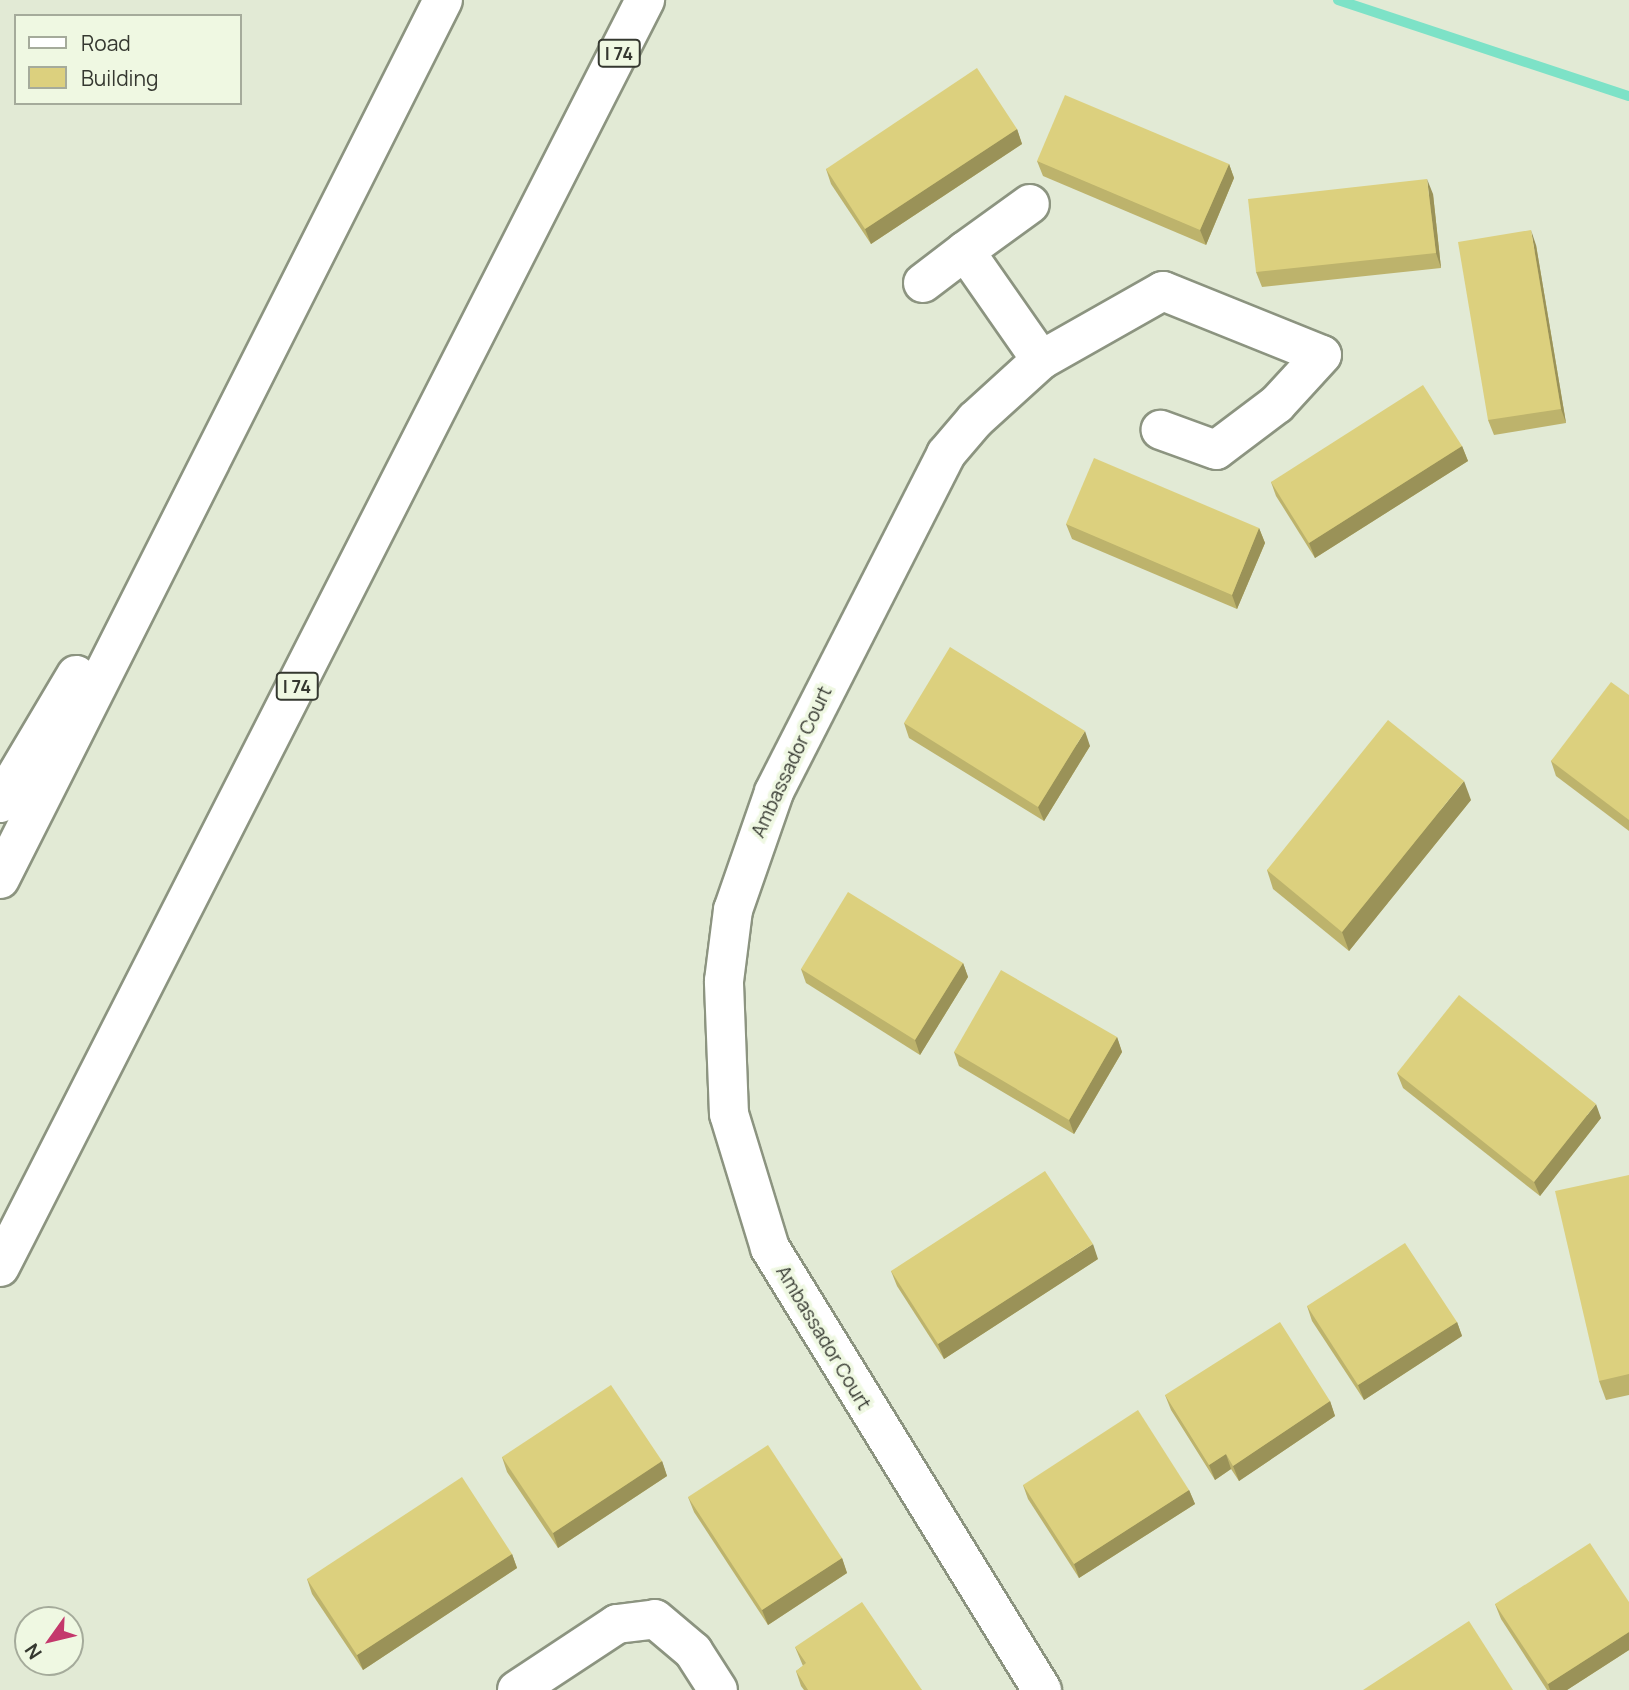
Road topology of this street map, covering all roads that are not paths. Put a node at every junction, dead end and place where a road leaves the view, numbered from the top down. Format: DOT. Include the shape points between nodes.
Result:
graph roads {
  1 [pos="443,0"];
  2 [pos="645,0"];
  3 [pos="1030,204"];
  4 [pos="965,251"];
  5 [pos="923,283"];
  6 [pos="1041,360"];
  7 [pos="241,397"];
  8 [pos="1161,430"];
  9 [pos="0,803"];
  10 [pos="0,879"];
  11 [pos="0,1267"];
  12 [pos="517,1690"];
  13 [pos="718,1690"];
  14 [pos="1042,1690"];
  1 -- 7 [label="main road"];
  2 -- 11 [label="main road, I 74"];
  3 -- 4 [label="main road"];
  4 -- 5 [label="main road"];
  4 -- 6 [label="main road"];
  6 -- 8 [label="main road, Ambassador Court" via="1163,291 1322,355 1277,404 1216,450"];
  6 -- 14 [label="main road, Ambassador Court" via="947,454 774,792 733,910 722,1050 745,1184 770,1248"];
  7 -- 9 [label="main road"];
  7 -- 10 [label="main road"];
  12 -- 13 [label="main road" via="617,1624 655,1619 693,1651"];
}
